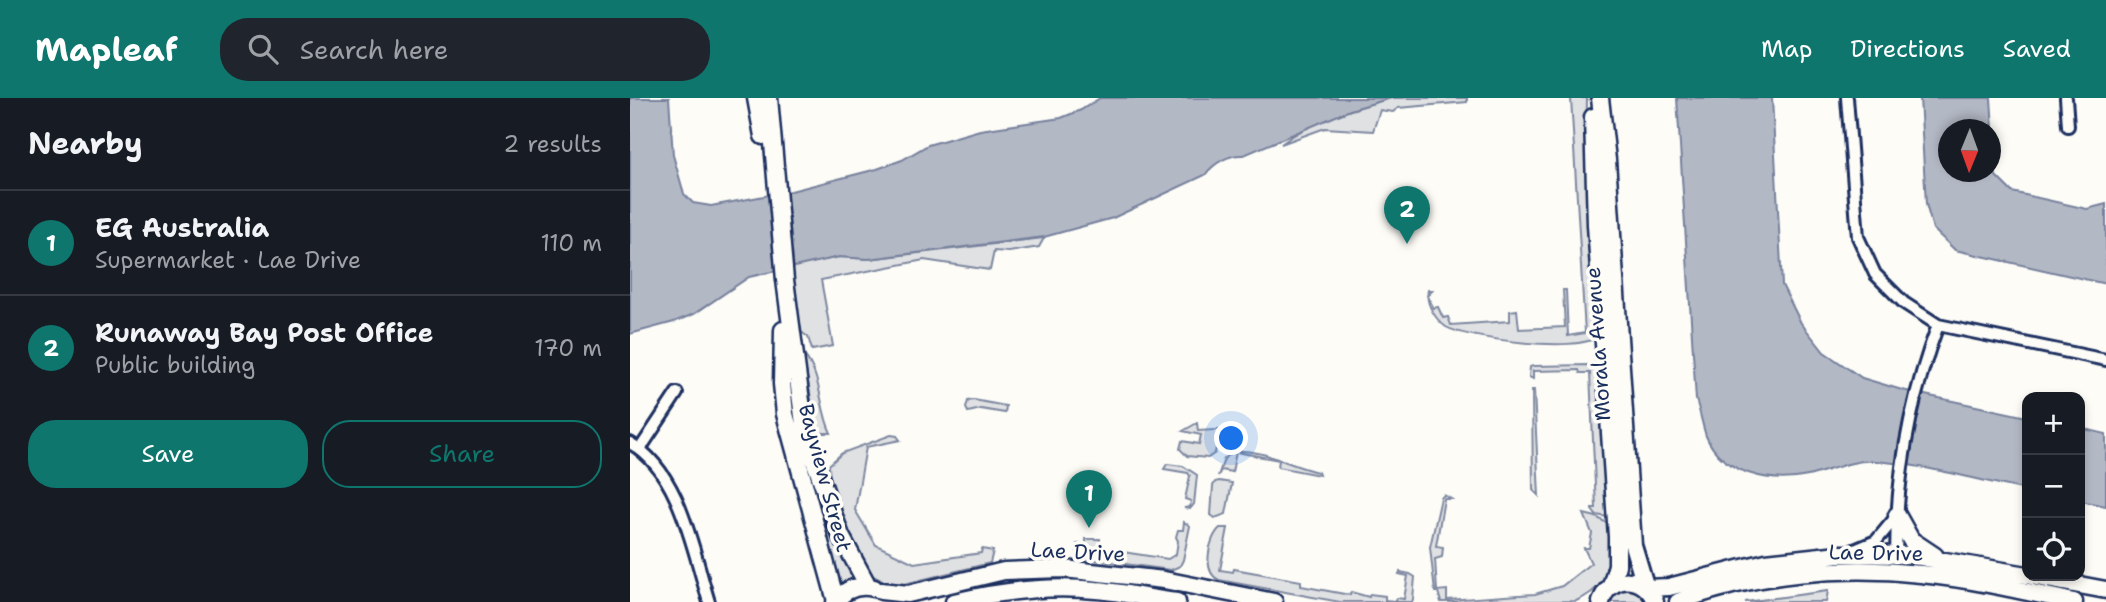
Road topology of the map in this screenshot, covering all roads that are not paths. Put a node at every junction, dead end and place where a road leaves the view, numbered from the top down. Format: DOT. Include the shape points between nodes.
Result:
graph roads {
  1 [pos="757,98"];
  2 [pos="769,98"];
  3 [pos="1593,98"];
  4 [pos="1600,98"];
  5 [pos="1847,98"];
  6 [pos="2066,98"];
  7 [pos="2067,126"];
  8 [pos="775,186"];
  9 [pos="785,280"];
  10 [pos="1938,325"];
  11 [pos="2106,360"];
  12 [pos="677,393"];
  13 [pos="635,446"];
  14 [pos="1897,515"];
  15 [pos="1839,554"];
  16 [pos="1896,554"];
  17 [pos="1939,558"];
  18 [pos="1014,570"];
  19 [pos="1896,572"];
  20 [pos="2022,574"];
  21 [pos="2060,581"];
  22 [pos="2106,590"];
  23 [pos="1000,592"];
  24 [pos="1649,592"];
  25 [pos="880,593"];
  26 [pos="1603,597"];
  27 [pos="835,601"];
  28 [pos="709,602"];
  29 [pos="954,602"];
  30 [pos="1177,602"];
  31 [pos="1274,602"];
  32 [pos="1678,602"];
  33 [pos="2074,602"];
  1 -- 8 [label="main road, Bayview Street"];
  2 -- 8 [label="main road, Bayview Street"];
  3 -- 26 [label="main road, Morala Avenue" via="1596,225 1617,537 1616,572"];
  4 -- 24 [label="main road, Morala Avenue" via="1632,535"];
  5 -- 10 [label="street" via="1858,237 1875,274 1904,303"];
  6 -- 7 [label="street"];
  8 -- 9 [label="main road, Bayview Street"];
  9 -- 25 [label="main road, Bayview Street" via="811,451 846,550"];
  9 -- 27 [label="main road, Bayview Street" via="785,414"];
  10 -- 11 [label="street"];
  10 -- 14 [label="street" via="1917,390"];
  12 -- 13 [label="street"];
  13 -- 28 [label="street" via="659,468 670,487"];
  14 -- 15 [label="street" via="1876,541"];
  14 -- 16 [label="street"];
  14 -- 17 [label="main road" via="1911,540"];
  15 -- 16 [label="main road, Lae Drive"];
  15 -- 24 [label="main road, Lae Drive" via="1766,562"];
  16 -- 17 [label="main road, Lae Drive"];
  16 -- 19 [label="street"];
  17 -- 20 [label="main road, Lae Drive"];
  18 -- 23 [label="main road"];
  18 -- 25 [label="main road, Lae Drive" via="921,592"];
  18 -- 31 [label="main road, Lae Drive" via="1110,572"];
  19 -- 32 [label="main road, Lae Drive" via="1839,571 1786,577"];
  19 -- 33 [label="main road, Lae Drive"];
  21 -- 22 [label="main road, Lae Drive"];
  23 -- 29 [label="main road, Lae Drive"];
  23 -- 30 [label="main road, Lae Drive" via="1074,588"];
  24 -- 26 [label="main road, Lae Drive" via="1635,581 1625,580"];
  25 -- 27 [label="main road" via="850,589"];
}
